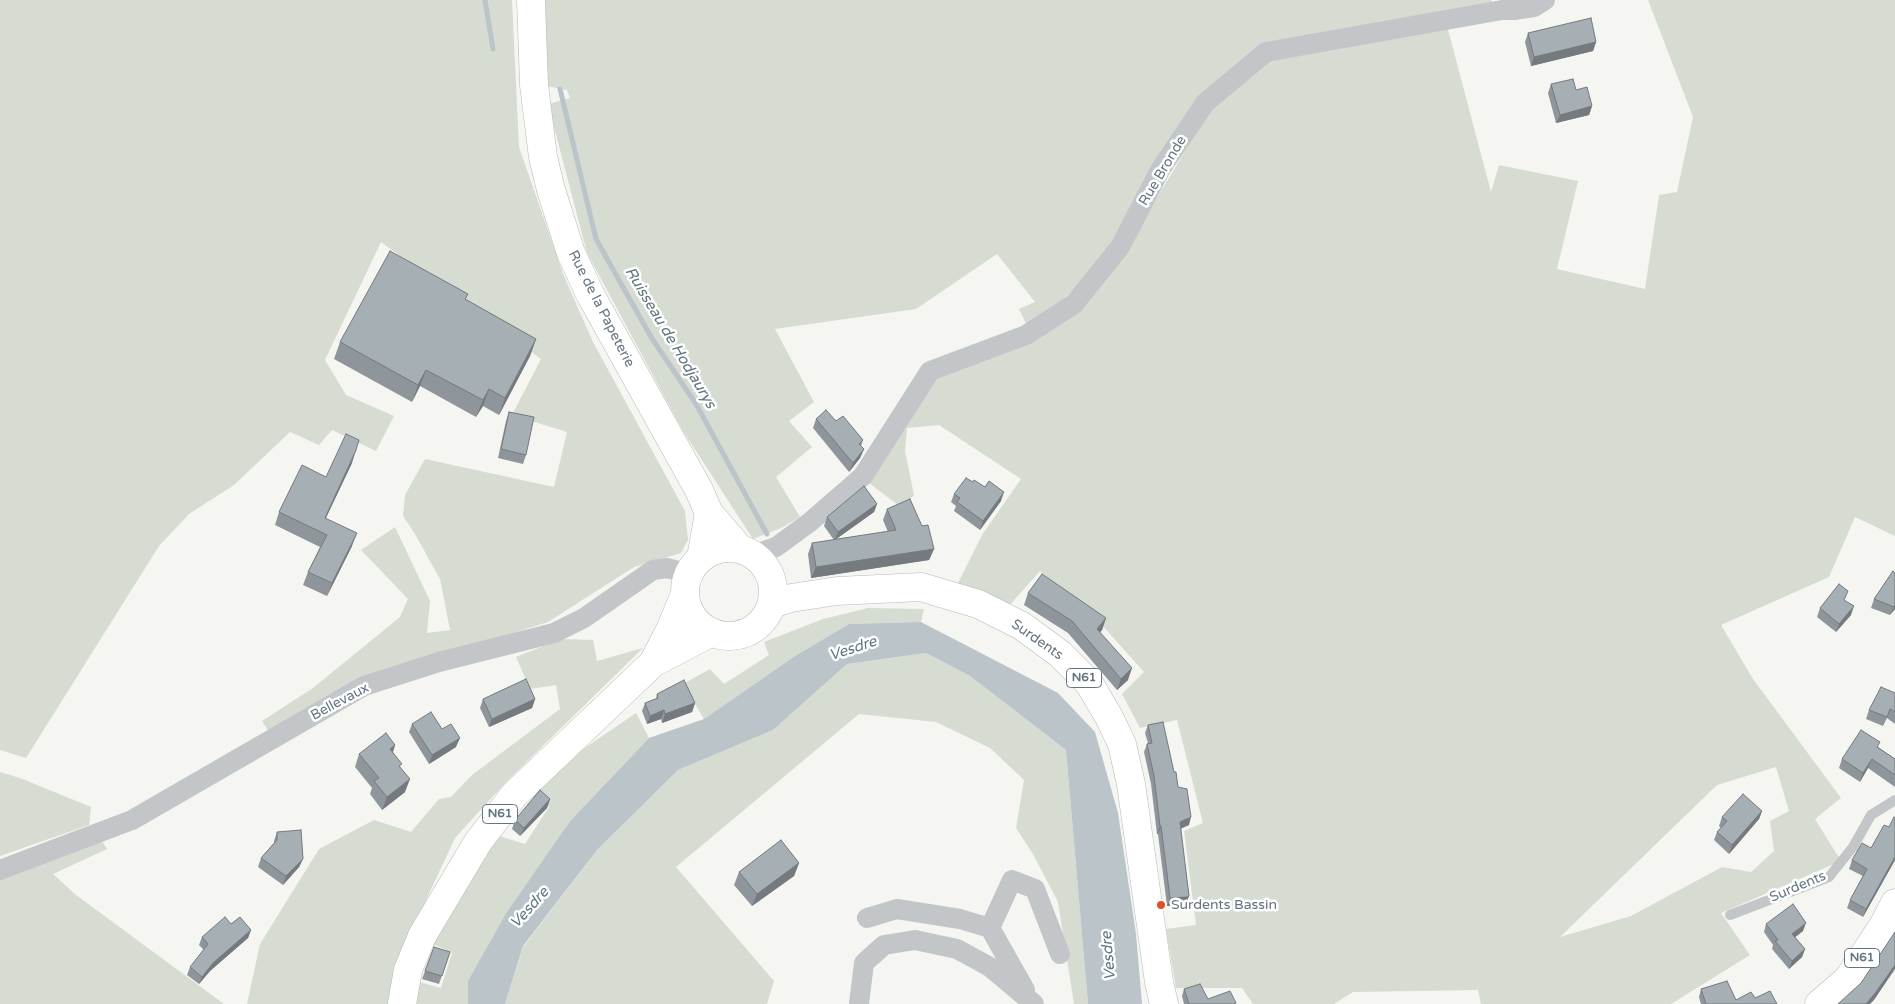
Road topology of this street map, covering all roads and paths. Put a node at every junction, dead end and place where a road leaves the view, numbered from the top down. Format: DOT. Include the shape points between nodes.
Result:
graph roads {
  1 [pos="531,0"];
  2 [pos="1545,0"];
  3 [pos="709,513"];
  4 [pos="747,552"];
  5 [pos="692,575"];
  6 [pos="772,604"];
  7 [pos="712,632"];
  8 [pos="653,663"];
  9 [pos="1895,800"];
  10 [pos="0,870"];
  11 [pos="1895,903"];
  12 [pos="898,909"];
  13 [pos="1730,915"];
  14 [pos="867,918"];
  15 [pos="990,928"];
  16 [pos="903,942"];
  17 [pos="1060,954"];
  18 [pos="1032,1002"];
  19 [pos="402,1004"];
  20 [pos="859,1004"];
  21 [pos="1164,1004"];
  22 [pos="1819,1004"];
  1 -- 3 [label="main road, Rue de la Papeterie" via="534,85 543,157 569,246 590,294"];
  2 -- 4 [label="street, Rue Bronde" via="1514,10 1266,52 1205,103 1160,170 1120,248 1074,304 1026,335 930,371 863,476 776,547"];
  3 -- 4 [label="main road, Rue de la Papeterie"];
  3 -- 5 [label="main road"];
  4 -- 5 [label="main road" via="726,548 708,552"];
  4 -- 6 [label="main road" via="764,564 771,576"];
  5 -- 7 [label="main road" via="687,606 693,617"];
  5 -- 8 [label="main road, N61"];
  5 -- 10 [label="street, Bellevaux" via="667,568 653,570 584,618 554,633 439,662 364,686 132,820"];
  6 -- 7 [label="main road" via="766,616 748,632 724,635"];
  6 -- 21 [label="main road, Surdents / N61" via="837,591 921,587 978,604 1022,626 1060,654 1089,684 1122,744 1131,784"];
  7 -- 8 [label="main road, N61"];
  8 -- 19 [label="main road, N61" via="514,796 478,842 422,936 408,970"];
  9 -- 13 [label="lane, Surdents" via="1871,815 1853,847 1829,876"];
  11 -- 22 [label="main road, N61" via="1848,979"];
  12 -- 14 [label="street"];
  12 -- 15 [label="street" via="960,919"];
  12 -- 16 [label="street"];
  15 -- 17 [label="street" via="1012,880 1035,889"];
  15 -- 18 [label="street"];
  16 -- 18 [label="street" via="915,940 957,949 990,967"];
  16 -- 20 [label="street" via="884,945 864,963"];
}
